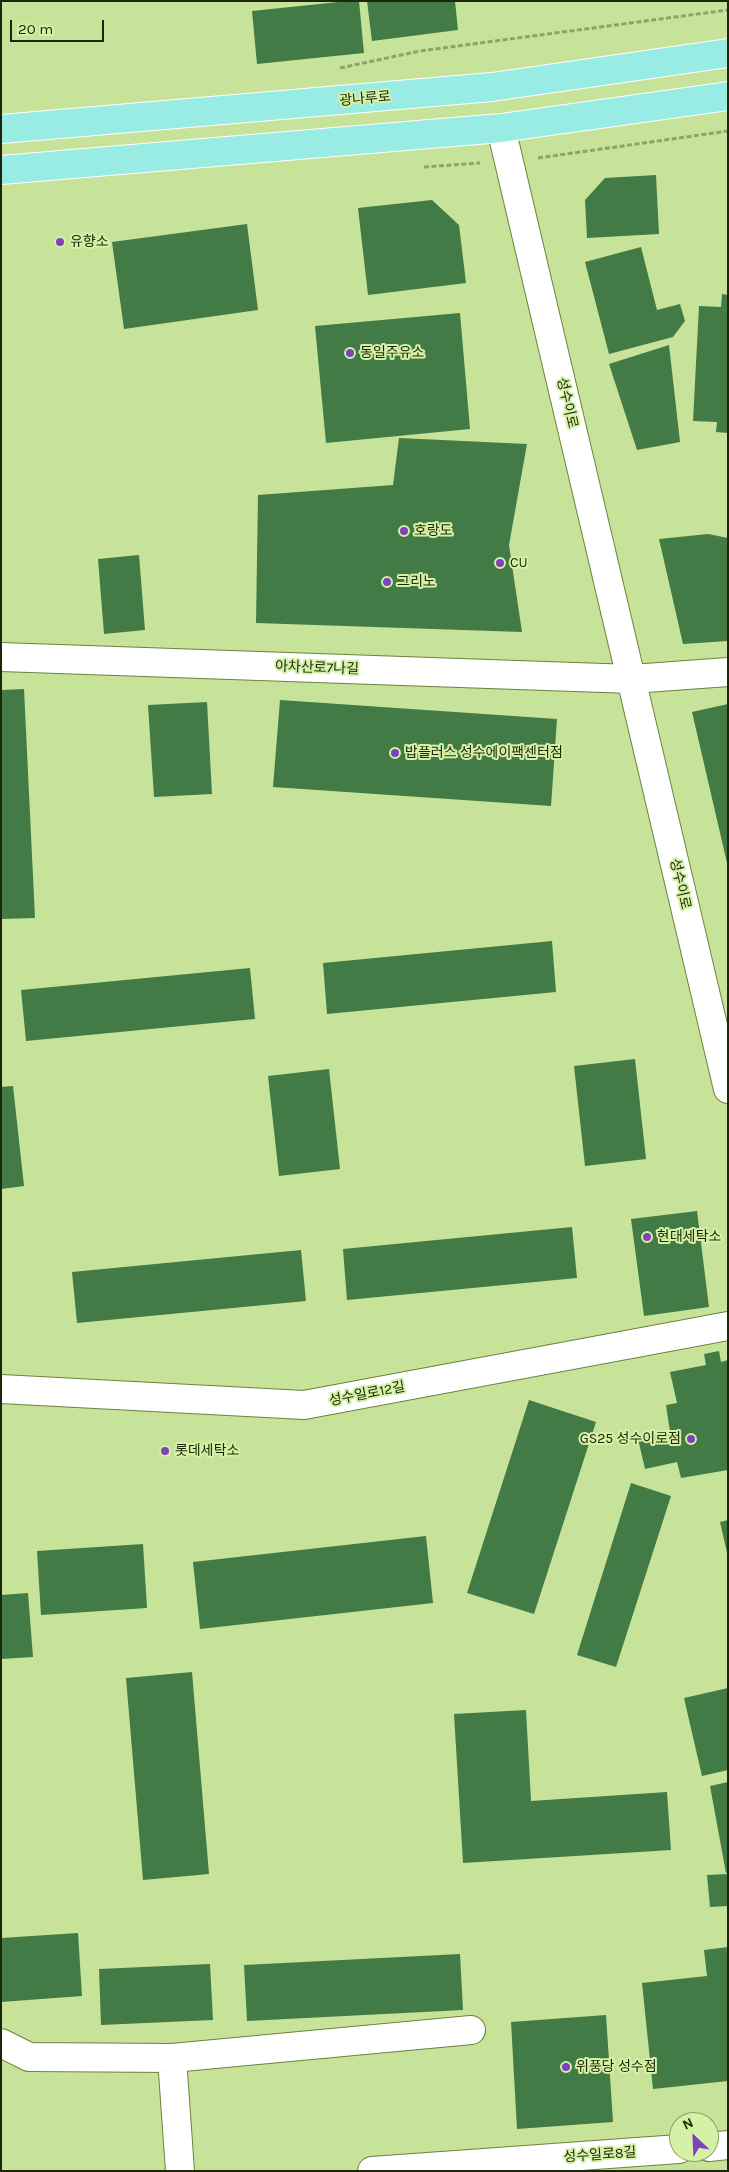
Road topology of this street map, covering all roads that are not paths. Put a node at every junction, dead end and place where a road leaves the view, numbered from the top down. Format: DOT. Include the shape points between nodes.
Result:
graph roads {
  1 [pos="728,53"];
  2 [pos="492,87"];
  3 [pos="728,96"];
  4 [pos="501,128"];
  5 [pos="1,129"];
  6 [pos="1,170"];
  7 [pos="1,657"];
  8 [pos="728,672"];
  9 [pos="632,679"];
  10 [pos="728,1089"];
  11 [pos="728,1326"];
  12 [pos="1,1389"];
  13 [pos="471,2030"];
  14 [pos="1,2043"];
  15 [pos="172,2058"];
  16 [pos="669,2150"];
  17 [pos="180,2171"];
  18 [pos="372,2171"];
  1 -- 2 [label="main road, 광나루로"];
  2 -- 4 [label="main road"];
  2 -- 5 [label="main road, 광나루로"];
  3 -- 4 [label="main road"];
  4 -- 6 [label="main road"];
  4 -- 9 [label="street, 성수이로"];
  7 -- 9 [label="street, 아차산로7나길"];
  8 -- 9 [label="street"];
  9 -- 10 [label="street, 성수이로"];
  11 -- 12 [label="street, 성수일로12길" via="304,1405"];
  13 -- 15 [label="street"];
  14 -- 15 [label="street" via="29,2057"];
  15 -- 17 [label="street"];
  16 -- 18 [label="street, 성수일로8길"];
}
